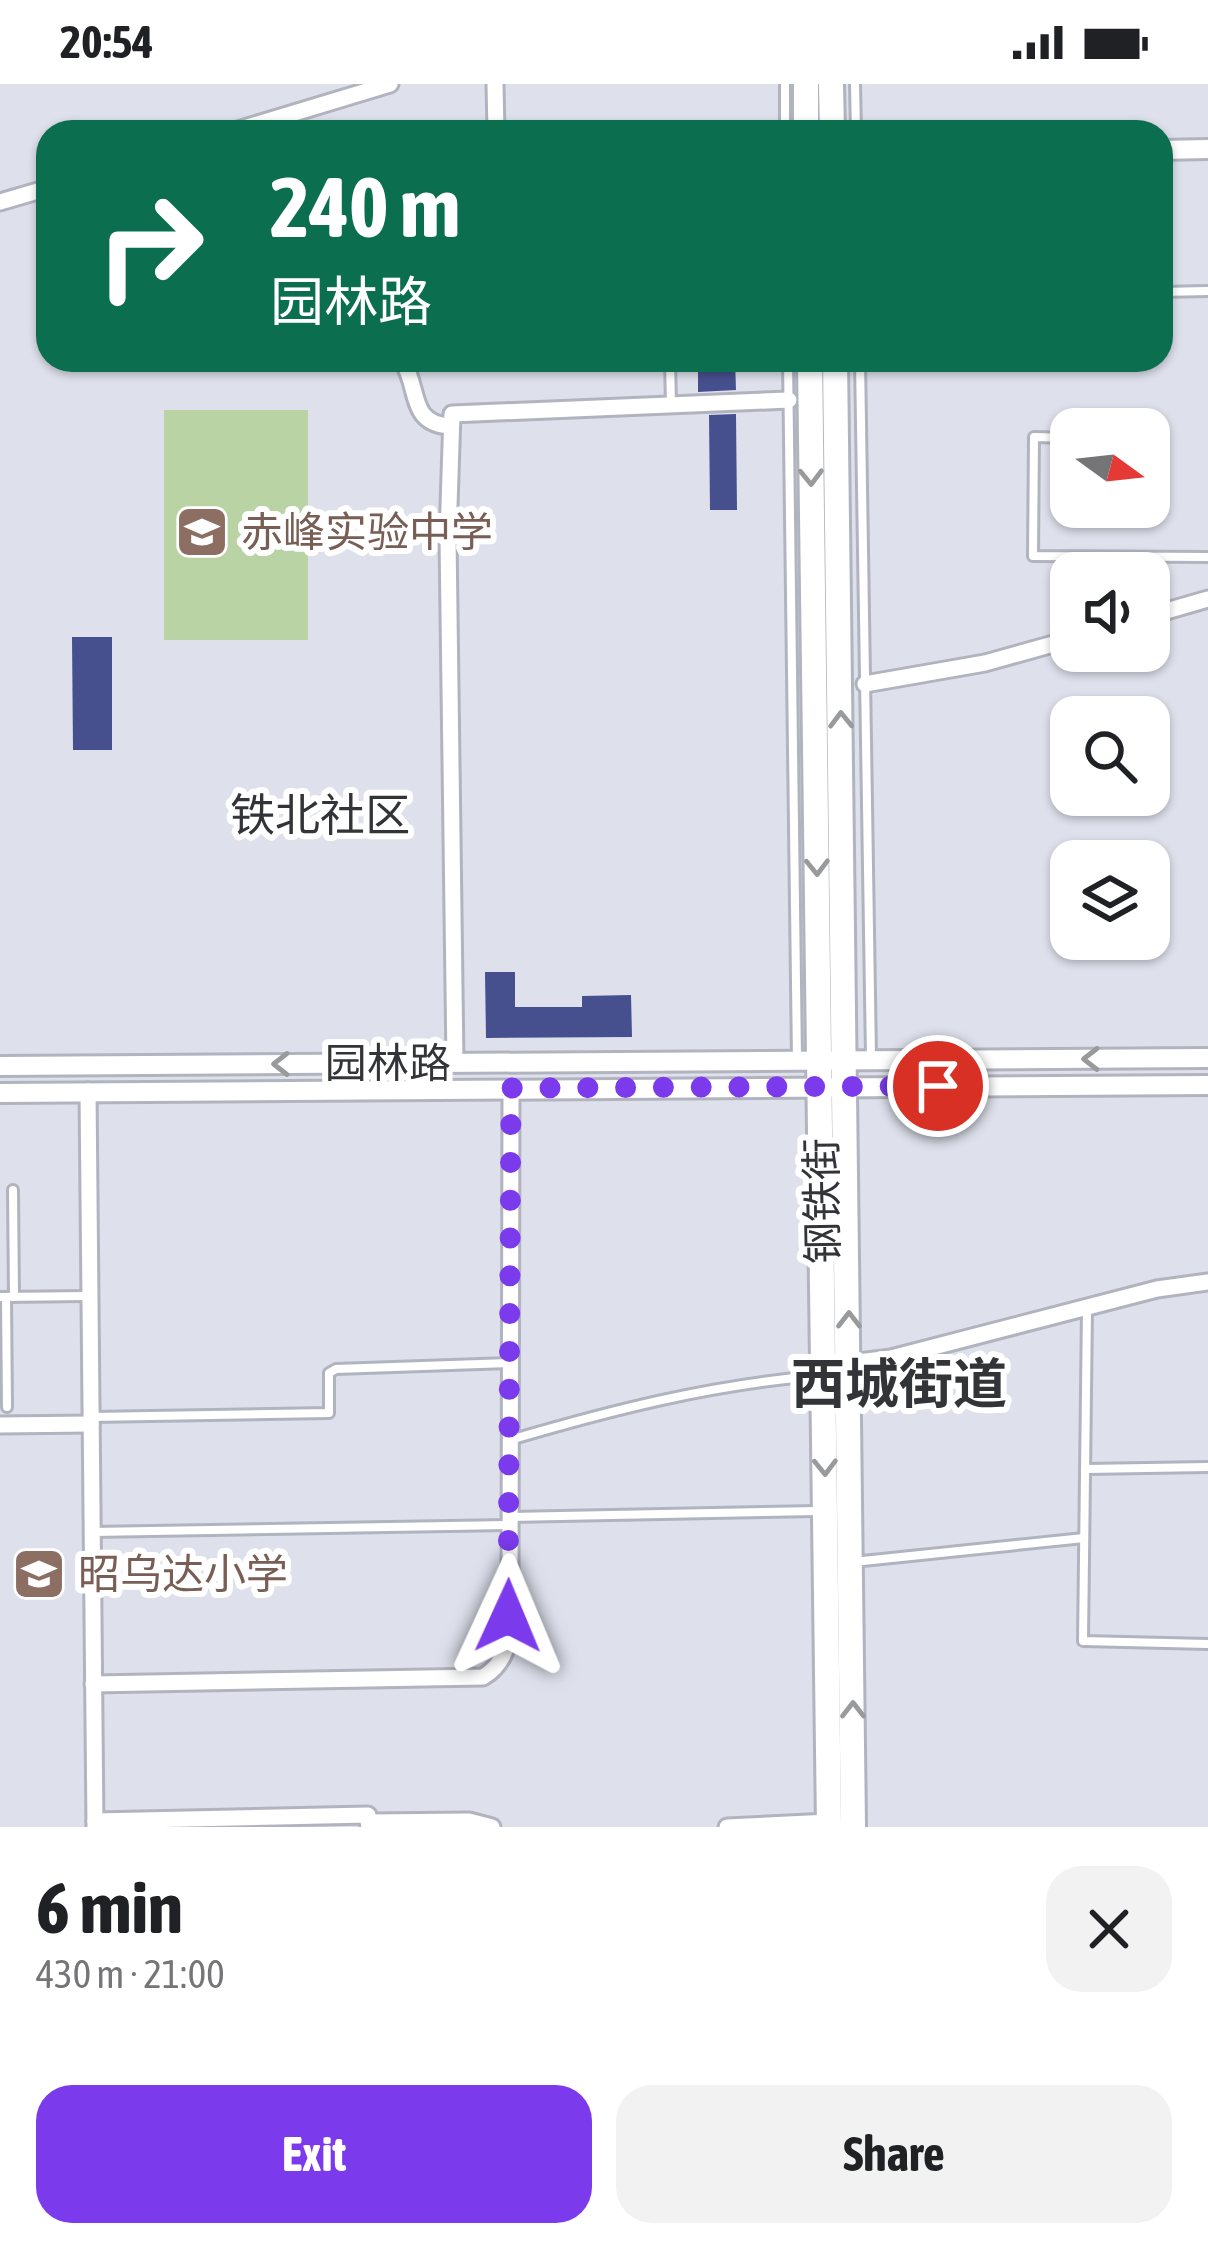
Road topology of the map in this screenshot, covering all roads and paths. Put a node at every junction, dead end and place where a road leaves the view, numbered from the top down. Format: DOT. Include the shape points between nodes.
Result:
graph roads {
  1 [pos="389,84"];
  2 [pos="495,84"];
  3 [pos="784,84"];
  4 [pos="806,84"];
  5 [pos="831,84"];
  6 [pos="856,84"];
  7 [pos="270,120"];
  8 [pos="496,120"];
  9 [pos="785,120"];
  10 [pos="806,120"];
  11 [pos="832,120"];
  12 [pos="856,120"];
  13 [pos="1208,148"];
  14 [pos="1173,149"];
  15 [pos="36,192"];
  16 [pos="0,202"];
  17 [pos="1208,291"];
  18 [pos="1173,292"];
  19 [pos="406,372"];
  20 [pos="670,372"];
  21 [pos="788,372"];
  22 [pos="810,372"];
  23 [pos="836,372"];
  24 [pos="860,372"];
  25 [pos="789,400"];
  26 [pos="671,405"];
  27 [pos="449,427"];
  28 [pos="1050,437"];
  29 [pos="1208,557"];
  30 [pos="1208,599"];
  31 [pos="1170,610"];
  32 [pos="1050,644"];
  33 [pos="865,684"];
  34 [pos="1208,1058"];
  35 [pos="809,1060"];
  36 [pos="859,1060"];
  37 [pos="455,1063"];
  38 [pos="0,1066"];
  39 [pos="1208,1085"];
  40 [pos="820,1087"];
  41 [pos="848,1087"];
  42 [pos="511,1088"];
  43 [pos="88,1091"];
  44 [pos="0,1093"];
  45 [pos="13,1190"];
  46 [pos="1208,1282"];
  47 [pos="90,1296"];
  48 [pos="7,1297"];
  49 [pos="1087,1309"];
  50 [pos="511,1363"];
  51 [pos="850,1363"];
  52 [pos="824,1376"];
  53 [pos="7,1407"];
  54 [pos="91,1420"];
  55 [pos="0,1425"];
  56 [pos="510,1440"];
  57 [pos="1208,1467"];
  58 [pos="1085,1469"];
  59 [pos="825,1511"];
  60 [pos="510,1521"];
  61 [pos="92,1532"];
  62 [pos="1084,1538"];
  63 [pos="851,1562"];
  64 [pos="1208,1644"];
  65 [pos="94,1684"];
  66 [pos="94,1824"];
  67 [pos="368,1824"];
  68 [pos="837,1825"];
  69 [pos="492,1827"];
  70 [pos="727,1827"];
  1 -- 7 [label="street"];
  2 -- 8 [label="street"];
  3 -- 9 [label="lane"];
  4 -- 10 [label="highway"];
  5 -- 11 [label="highway"];
  6 -- 12 [label="lane"];
  13 -- 14 [label="street"];
  15 -- 16 [label="street"];
  17 -- 18 [label="lane"];
  19 -- 27 [label="street" via="421,416"];
  20 -- 26 [label="lane"];
  21 -- 25 [label="lane"];
  22 -- 35 [label="highway, 钢铁街, one-way"];
  36 -- 23 [label="highway, 钢铁街, one-way"];
  24 -- 33 [label="lane"];
  25 -- 26 [label="street"];
  25 -- 35 [label="lane"];
  26 -- 27 [label="street" via="452,414"];
  27 -- 37 [label="street"];
  28 -- 29 [label="lane" via="1034,437 1033,556"];
  30 -- 31 [label="street"];
  32 -- 33 [label="street"];
  33 -- 36 [label="lane"];
  34 -- 36 [label="street, 园林路, one-way"];
  35 -- 36 [label="street, 园林路"];
  35 -- 37 [label="street, 园林路"];
  35 -- 40 [label="highway, 钢铁街"];
  36 -- 41 [label="highway, 钢铁街"];
  37 -- 38 [label="street, 园林路, one-way"];
  39 -- 41 [label="street, 园林路"];
  40 -- 41 [label="street, 园林路"];
  40 -- 42 [label="street, 园林路"];
  40 -- 52 [label="highway, 钢铁街"];
  51 -- 41 [label="highway, 钢铁街, one-way"];
  42 -- 43 [label="street, 园林路"];
  42 -- 50 [label="street"];
  43 -- 44 [label="street, 园林路"];
  43 -- 47 [label="street"];
  45 -- 48 [label="lane"];
  46 -- 49 [label="street"];
  47 -- 48 [label="lane"];
  47 -- 54 [label="street"];
  48 -- 53 [label="lane"];
  49 -- 51 [label="street"];
  49 -- 58 [label="lane"];
  50 -- 54 [label="lane" via="336,1369 329,1373 329,1413"];
  50 -- 56 [label="street"];
  51 -- 63 [label="highway, 钢铁街"];
  52 -- 56 [label="lane" via="730,1383"];
  52 -- 59 [label="highway, 钢铁街, one-way"];
  54 -- 55 [label="street"];
  54 -- 61 [label="street"];
  56 -- 60 [label="street"];
  57 -- 58 [label="lane"];
  58 -- 62 [label="lane"];
  59 -- 60 [label="lane"];
  59 -- 68 [label="highway, 钢铁街"];
  60 -- 61 [label="lane"];
  60 -- 65 [label="street" via="507,1650 501,1666 483,1677"];
  61 -- 65 [label="street"];
  62 -- 63 [label="lane"];
  62 -- 64 [label="lane" via="1083,1641"];
  68 -- 63 [label="highway, 钢铁街, one-way"];
  65 -- 66 [label="street"];
  66 -- 67 [label="street" via="368,1815"];
  67 -- 69 [label="street"];
  68 -- 70 [label="street"];
}
